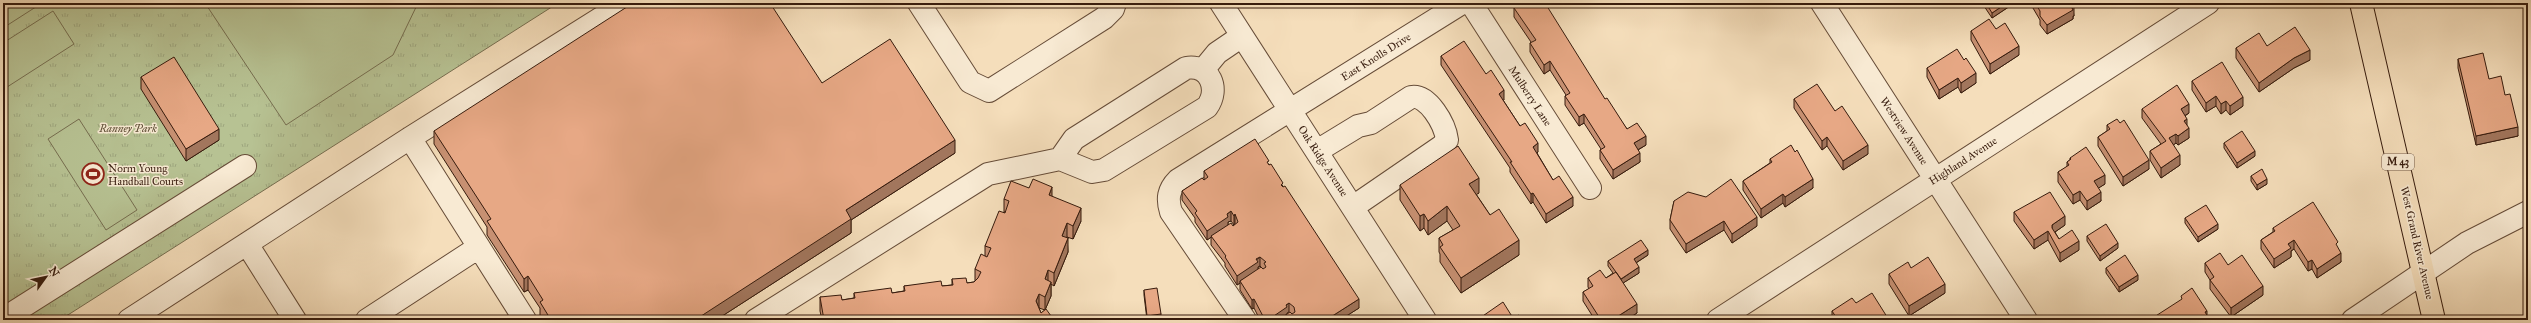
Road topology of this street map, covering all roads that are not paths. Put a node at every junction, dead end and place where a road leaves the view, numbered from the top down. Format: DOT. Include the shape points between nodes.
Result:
graph roads {
  1 [pos="625,3"];
  2 [pos="919,3"];
  3 [pos="1115,3"];
  4 [pos="1221,3"];
  5 [pos="1462,3"];
  6 [pos="1471,3"];
  7 [pos="1822,3"];
  8 [pos="2208,3"];
  9 [pos="2361,3"];
  10 [pos="1242,36"];
  11 [pos="1203,70"];
  12 [pos="1291,111"];
  13 [pos="410,138"];
  14 [pos="1317,151"];
  15 [pos="1060,159"];
  16 [pos="245,166"];
  17 [pos="1935,179"];
  18 [pos="1590,188"];
  19 [pos="1353,206"];
  20 [pos="2528,212"];
  21 [pos="247,244"];
  22 [pos="479,247"];
  23 [pos="2423,274"];
  24 [pos="3,319"];
  25 [pos="129,320"];
  26 [pos="295,320"];
  27 [pos="367,320"];
  28 [pos="525,320"];
  29 [pos="756,320"];
  30 [pos="1245,320"];
  31 [pos="1425,320"];
  32 [pos="1718,320"];
  33 [pos="2026,320"];
  34 [pos="2353,320"];
  35 [pos="2434,320"];
  1 -- 13 [label="street"];
  2 -- 3 [label="street" via="970,82 989,91 1104,18"];
  4 -- 10 [label="street, Oak Ridge Avenue"];
  5 -- 12 [label="street, East Knolls Drive"];
  6 -- 18 [label="street, Mulberry Lane"];
  7 -- 17 [label="street, Westview Avenue"];
  8 -- 17 [label="street, Highland Avenue"];
  9 -- 23 [label="main road, West Grand River Avenue / M 43"];
  10 -- 11 [label="street" via="1217,53"];
  10 -- 12 [label="street, Oak Ridge Avenue"];
  11 -- 15 [label="street" via="1196,66 1186,68 1074,139"];
  11 -- 15 [label="street" via="1213,84 1214,93 1207,107 1099,173"];
  12 -- 14 [label="street, Oak Ridge Avenue"];
  12 -- 30 [label="street, East Knolls Drive" via="1178,180 1171,188 1168,201 1171,212"];
  13 -- 21 [label="street"];
  13 -- 22 [label="street"];
  14 -- 19 [label="street, Oak Ridge Avenue"];
  14 -- 19 [label="street" via="1358,126 1371,123 1411,97 1418,96 1429,106 1446,132 1447,140 1442,146"];
  15 -- 29 [label="street" via="988,174"];
  16 -- 24 [label="street"];
  17 -- 32 [label="street, Highland Avenue"];
  17 -- 33 [label="street, Westview Avenue"];
  19 -- 31 [label="street, Oak Ridge Avenue"];
  20 -- 23 [label="street" via="2467,243"];
  21 -- 25 [label="street"];
  21 -- 26 [label="street"];
  22 -- 27 [label="street"];
  22 -- 28 [label="street"];
  23 -- 34 [label="street"];
  23 -- 35 [label="main road, West Grand River Avenue / M 43"];
}
